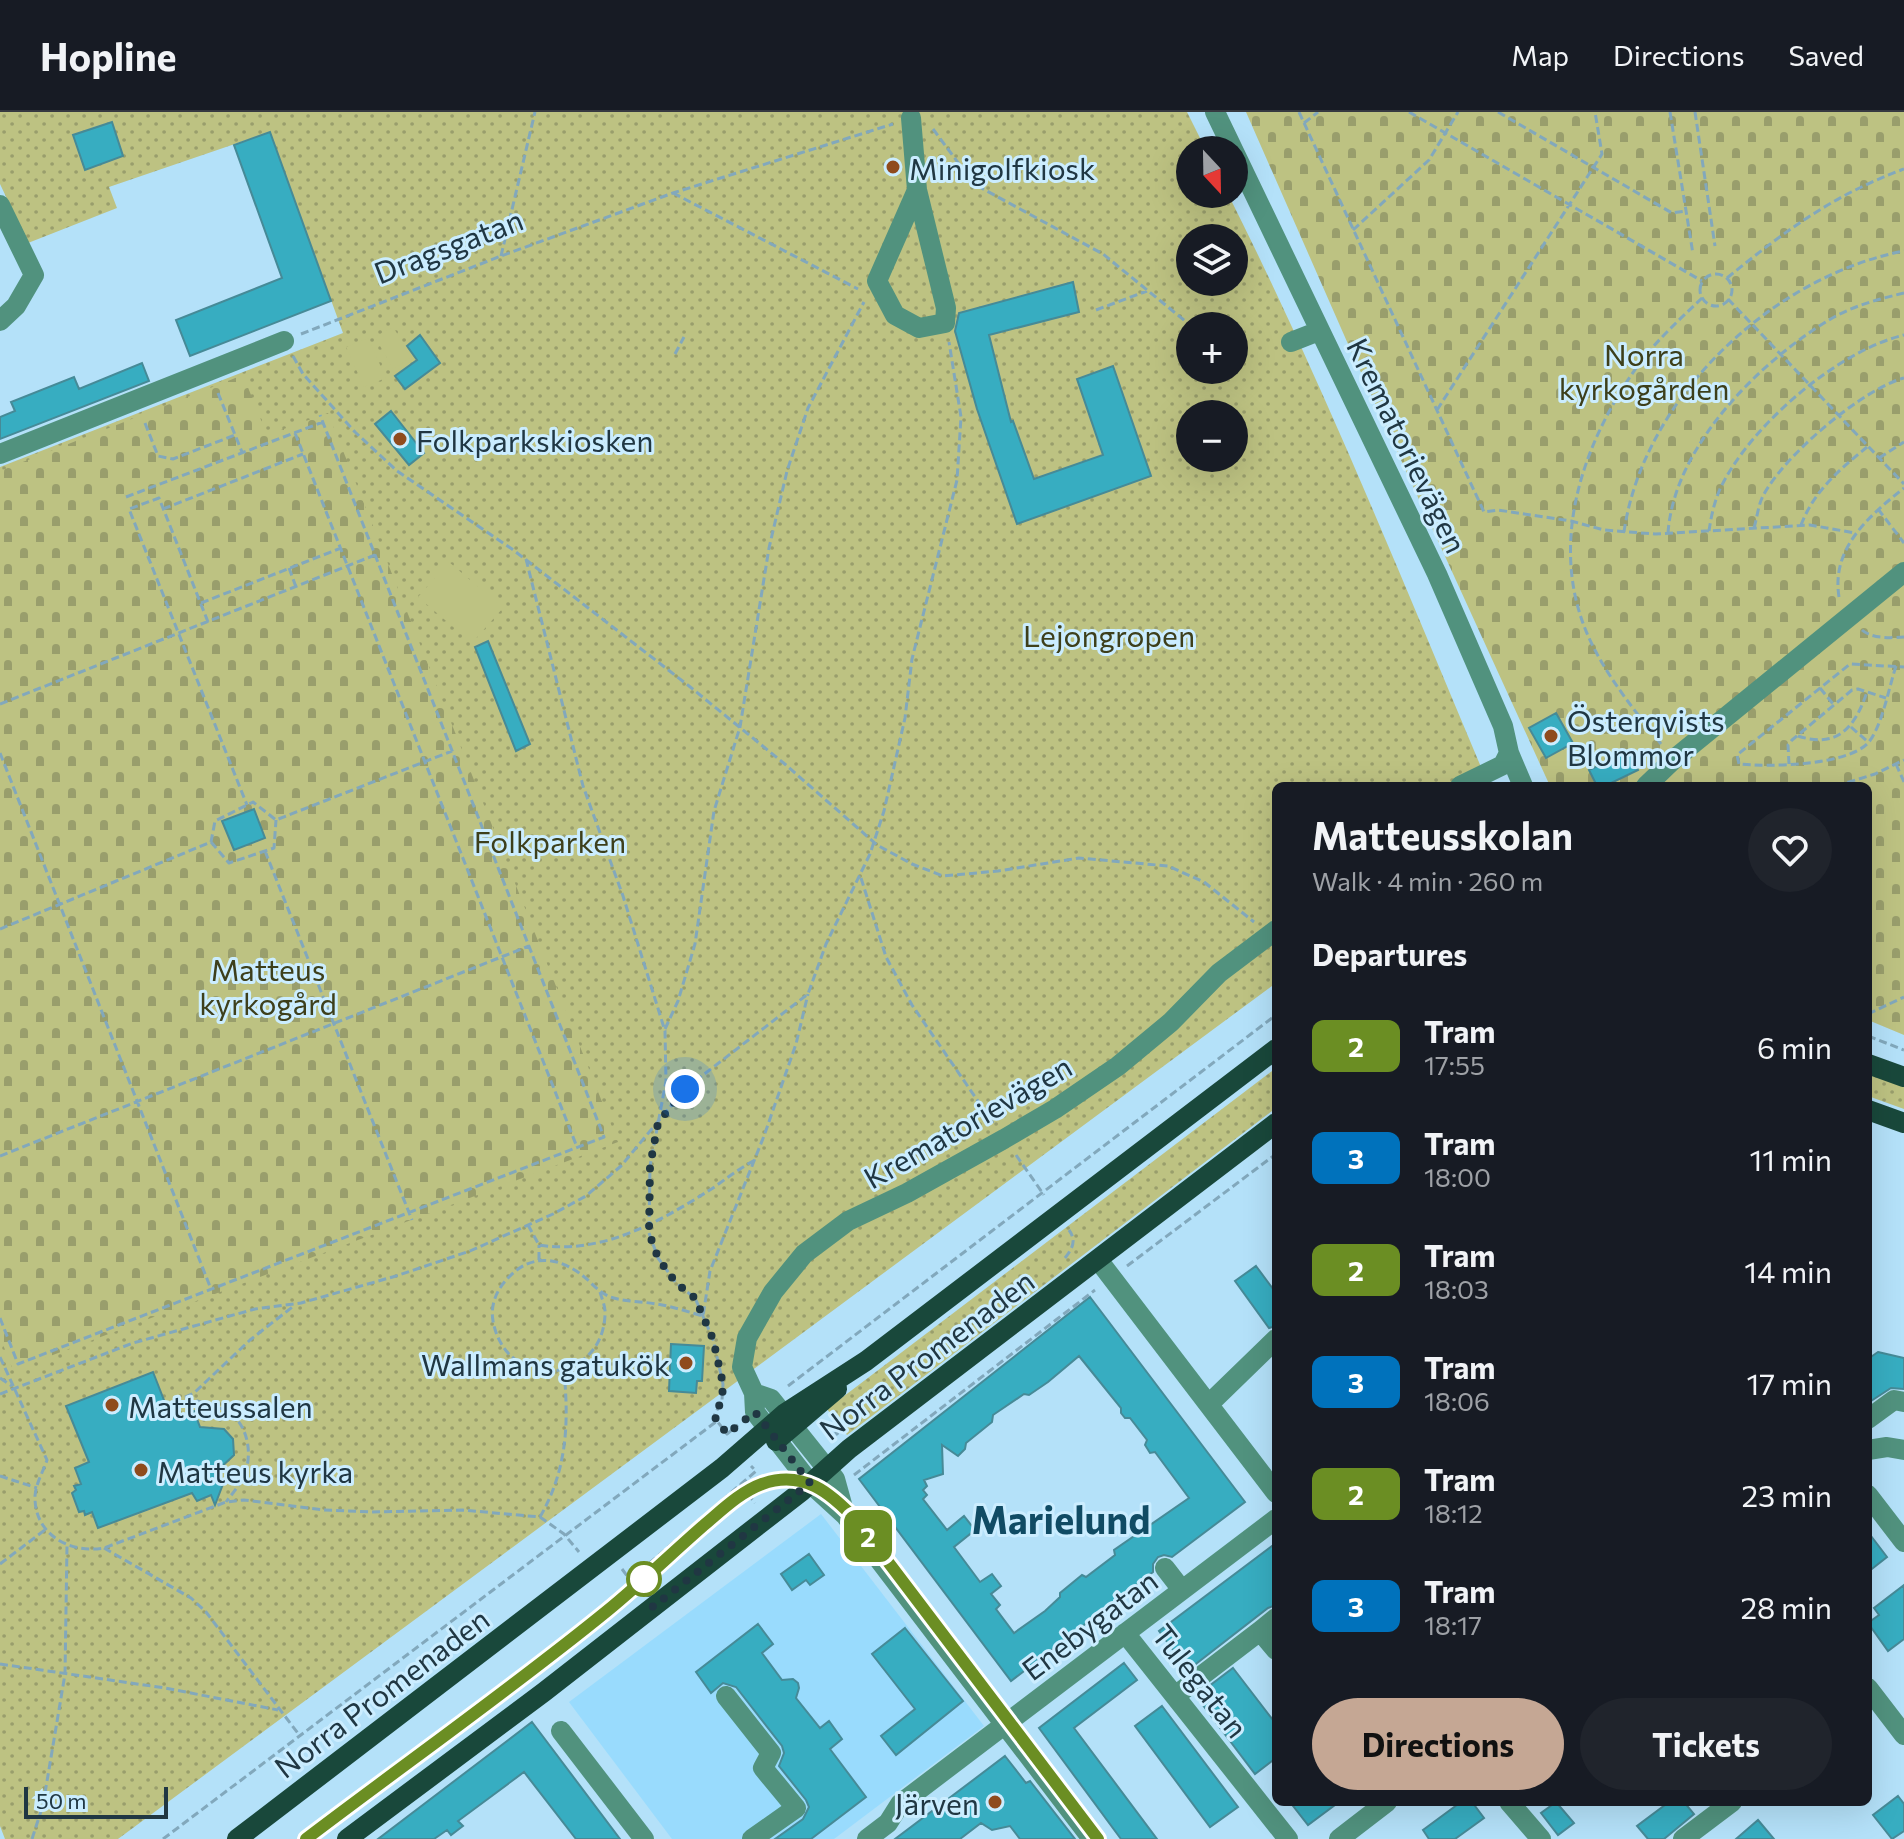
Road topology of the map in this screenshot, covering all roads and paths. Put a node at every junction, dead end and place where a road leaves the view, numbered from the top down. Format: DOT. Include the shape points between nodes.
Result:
graph roads {
  1 [pos="535,112"];
  2 [pos="1215,112"];
  3 [pos="1299,112"];
  4 [pos="1318,112"];
  5 [pos="1409,112"];
  6 [pos="1458,112"];
  7 [pos="1498,112"];
  8 [pos="1595,112"];
  9 [pos="1670,112"];
  10 [pos="1695,112"];
  11 [pos="914,116"];
  12 [pos="1304,123"];
  13 [pos="1446,133"];
  14 [pos="1594,168"];
  15 [pos="1904,169"];
  16 [pos="917,190"];
  17 [pos="673,193"];
  18 [pos="0,205"];
  19 [pos="1571,205"];
  20 [pos="1686,211"];
  21 [pos="1353,230"];
  22 [pos="1715,246"];
  23 [pos="1904,251"];
  24 [pos="1693,254"];
  25 [pos="501,256"];
  26 [pos="1727,278"];
  27 [pos="1702,281"];
  28 [pos="1147,291"];
  29 [pos="1904,293"];
  30 [pos="1702,298"];
  31 [pos="1728,299"];
  32 [pos="1096,310"];
  33 [pos="1176,314"];
  34 [pos="0,321"];
  35 [pos="945,323"];
  36 [pos="1752,325"];
  37 [pos="1319,331"];
  38 [pos="1904,335"];
  39 [pos="684,337"];
  40 [pos="284,341"];
  41 [pos="1291,342"];
  42 [pos="675,354"];
  43 [pos="1782,356"];
  44 [pos="1904,378"];
  45 [pos="1810,385"];
  46 [pos="218,393"];
  47 [pos="1437,410"];
  48 [pos="320,415"];
  49 [pos="1839,416"];
  50 [pos="323,422"];
  51 [pos="145,423"];
  52 [pos="295,433"];
  53 [pos="235,435"];
  54 [pos="1904,442"];
  55 [pos="1868,446"];
  56 [pos="242,452"];
  57 [pos="0,454"];
  58 [pos="303,454"];
  59 [pos="1879,458"];
  60 [pos="1904,486"];
  61 [pos="126,497"];
  62 [pos="163,509"];
  63 [pos="1878,509"];
  64 [pos="1571,521"];
  65 [pos="1801,525"];
  66 [pos="1754,528"];
  67 [pos="1709,531"];
  68 [pos="1624,532"];
  69 [pos="1668,533"];
  70 [pos="1855,533"];
  71 [pos="1904,543"];
  72 [pos="341,548"];
  73 [pos="375,555"];
  74 [pos="526,559"];
  75 [pos="348,566"];
  76 [pos="289,568"];
  77 [pos="1904,572"];
  78 [pos="296,587"];
  79 [pos="201,603"];
  80 [pos="1851,616"];
  81 [pos="208,622"];
  82 [pos="179,634"];
  83 [pos="1904,637"];
  84 [pos="1896,666"];
  85 [pos="1904,667"];
  86 [pos="1820,688"];
  87 [pos="1867,692"];
  88 [pos="1886,698"];
  89 [pos="0,704"];
  90 [pos="1834,705"];
  91 [pos="740,727"];
  92 [pos="1851,727"];
  93 [pos="1796,736"];
  94 [pos="1868,742"];
  95 [pos="452,751"];
  96 [pos="0,753"];
  97 [pos="1509,753"];
  98 [pos="1673,760"];
  99 [pos="1904,760"];
  100 [pos="425,762"];
  101 [pos="1789,764"];
  102 [pos="1896,764"];
  103 [pos="1468,782"];
  104 [pos="1521,782"];
  105 [pos="1650,782"];
  106 [pos="1853,782"];
  107 [pos="1904,782"];
  108 [pos="247,805"];
  109 [pos="276,820"];
  110 [pos="211,842"];
  111 [pos="873,842"];
  112 [pos="265,851"];
  113 [pos="860,876"];
  114 [pos="60,904"];
  115 [pos="0,929"];
  116 [pos="1272,931"];
  117 [pos="1272,933"];
  118 [pos="529,946"];
  119 [pos="502,957"];
  120 [pos="808,994"];
  121 [pos="1904,997"];
  122 [pos="1872,1012"];
  123 [pos="1272,1018"];
  124 [pos="334,1024"];
  125 [pos="665,1029"];
  126 [pos="1872,1038"];
  127 [pos="1904,1050"];
  128 [pos="1272,1052"];
  129 [pos="1872,1065"];
  130 [pos="1904,1077"];
  131 [pos="137,1102"];
  132 [pos="1872,1111"];
  133 [pos="658,1123"];
  134 [pos="1904,1123"];
  135 [pos="1272,1126"];
  136 [pos="1004,1139"];
  137 [pos="578,1147"];
  138 [pos="0,1156"];
  139 [pos="1272,1157"];
  140 [pos="755,1160"];
  141 [pos="1043,1193"];
  142 [pos="409,1213"];
  143 [pos="1059,1215"];
  144 [pos="412,1220"];
  145 [pos="528,1225"];
  146 [pos="649,1226"];
  147 [pos="539,1245"];
  148 [pos="1064,1259"];
  149 [pos="539,1260"];
  150 [pos="1099,1261"];
  151 [pos="1112,1278"];
  152 [pos="1061,1288"];
  153 [pos="211,1289"];
  154 [pos="600,1292"];
  155 [pos="296,1304"];
  156 [pos="1074,1305"];
  157 [pos="703,1316"];
  158 [pos="0,1318"];
  159 [pos="1272,1343"];
  160 [pos="0,1357"];
  161 [pos="564,1371"];
  162 [pos="0,1378"];
  163 [pos="12,1387"];
  164 [pos="0,1394"];
  165 [pos="1904,1402"];
  166 [pos="1209,1404"];
  167 [pos="771,1416"];
  168 [pos="1872,1416"];
  169 [pos="717,1421"];
  170 [pos="1872,1449"];
  171 [pos="1904,1450"];
  172 [pos="827,1468"];
  173 [pos="0,1476"];
  174 [pos="810,1483"];
  175 [pos="37,1488"];
  176 [pos="839,1488"];
  177 [pos="1272,1488"];
  178 [pos="1872,1500"];
  179 [pos="226,1502"];
  180 [pos="845,1515"];
  181 [pos="540,1517"];
  182 [pos="1272,1522"];
  183 [pos="46,1529"];
  184 [pos="564,1534"];
  185 [pos="1904,1542"];
  186 [pos="67,1546"];
  187 [pos="104,1548"];
  188 [pos="0,1564"];
  189 [pos="1165,1568"];
  190 [pos="630,1580"];
  191 [pos="1182,1590"];
  192 [pos="617,1595"];
  193 [pos="1268,1625"];
  194 [pos="1125,1633"];
  195 [pos="0,1664"];
  196 [pos="65,1674"];
  197 [pos="726,1696"];
  198 [pos="1175,1696"];
  199 [pos="1872,1696"];
  200 [pos="278,1710"];
  201 [pos="1006,1725"];
  202 [pos="561,1731"];
  203 [pos="1904,1735"];
  204 [pos="300,1736"];
  205 [pos="1382,1806"];
  206 [pos="1512,1806"];
  207 [pos="1729,1806"];
  208 [pos="1708,1832"];
  209 [pos="32,1839"];
  210 [pos="163,1839"];
  211 [pos="237,1839"];
  212 [pos="347,1839"];
  213 [pos="644,1839"];
  214 [pos="752,1839"];
  215 [pos="867,1839"];
  216 [pos="1092,1839"];
  217 [pos="1288,1839"];
  218 [pos="1339,1839"];
  219 [pos="1541,1839"];
  220 [pos="1683,1839"];
  1 -- 25 [label="path"];
  2 -- 37 [label="street, Krematorievägen"];
  3 -- 12 [label="path"];
  4 -- 12 [label="path"];
  5 -- 13 [label="path"];
  6 -- 13 [label="path"];
  7 -- 14 [label="path"];
  8 -- 14 [label="path" via="1602,154"];
  9 -- 20 [label="path"];
  10 -- 22 [label="path"];
  11 -- 16 [label="street"];
  11 -- 17 [label="path, Dragsgatan"];
  11 -- 28 [label="path" via="974,184 1103,254"];
  12 -- 21 [label="path"];
  13 -- 19 [label="path"];
  13 -- 21 [label="path" via="1429,160"];
  14 -- 19 [label="path"];
  14 -- 20 [label="path" via="1672,213"];
  15 -- 26 [label="path" via="1812,213"];
  16 -- 35 [label="street" via="946,308"];
  16 -- 35 [label="street" via="877,281 895,315 919,328"];
  17 -- 25 [label="path, Dragsgatan"];
  17 -- 91 [label="path" via="868,295 808,408 787,471"];
  18 -- 34 [label="street" via="34,275"];
  19 -- 27 [label="path"];
  19 -- 47 [label="path"];
  20 -- 24 [label="path"];
  21 -- 47 [label="path"];
  23 -- 36 [label="path" via="1831,273"];
  25 -- 40 [label="path, Dragsgatan"];
  26 -- 27 [label="path" via="1710,275"];
  26 -- 31 [label="path"];
  27 -- 30 [label="path"];
  28 -- 32 [label="path"];
  28 -- 33 [label="path"];
  29 -- 43 [label="path" via="1831,319"];
  30 -- 31 [label="path" via="1718,306"];
  30 -- 64 [label="path" via="1640,362 1615,400 1581,479"];
  31 -- 36 [label="path"];
  35 -- 111 [label="path" via="961,417 957,480"];
  36 -- 43 [label="path"];
  36 -- 68 [label="path" via="1698,377 1659,428 1634,484"];
  37 -- 41 [label="street"];
  37 -- 97 [label="street, Krematorievägen" via="1437,574 1503,726"];
  38 -- 45 [label="path" via="1852,356"];
  39 -- 42 [label="path"];
  40 -- 57 [label="street"];
  40 -- 74 [label="path" via="303,374 397,471"];
  43 -- 45 [label="path"];
  43 -- 69 [label="path" via="1728,406 1691,456 1670,510"];
  44 -- 49 [label="path" via="1877,388"];
  45 -- 49 [label="path"];
  45 -- 67 [label="path" via="1734,466 1720,490"];
  46 -- 53 [label="path"];
  47 -- 64 [label="path" via="1484,512"];
  48 -- 50 [label="path"];
  49 -- 55 [label="path"];
  49 -- 66 [label="path" via="1776,477 1762,497"];
  50 -- 52 [label="path"];
  50 -- 73 [label="path"];
  51 -- 53 [label="path" via="158,456 173,459"];
  52 -- 56 [label="path"];
  52 -- 58 [label="path"];
  53 -- 56 [label="path"];
  54 -- 59 [label="path"];
  55 -- 59 [label="path"];
  55 -- 65 [label="path" via="1819,491"];
  56 -- 61 [label="path"];
  58 -- 62 [label="path"];
  58 -- 72 [label="path"];
  59 -- 60 [label="path"];
  60 -- 63 [label="path"];
  62 -- 79 [label="path"];
  62 -- 82 [label="path" via="159,498 129,509"];
  63 -- 70 [label="path"];
  63 -- 71 [label="path"];
  64 -- 68 [label="path"];
  64 -- 98 [label="path" via="1573,588 1589,639"];
  65 -- 66 [label="path"];
  65 -- 70 [label="path"];
  66 -- 67 [label="path"];
  67 -- 69 [label="path"];
  68 -- 69 [label="path"];
  70 -- 80 [label="path" via="1838,577 1839,596"];
  72 -- 75 [label="path"];
  72 -- 76 [label="path"];
  73 -- 75 [label="path"];
  73 -- 95 [label="path"];
  74 -- 91 [label="path"];
  74 -- 125 [label="path" via="583,786"];
  75 -- 78 [label="path"];
  75 -- 100 [label="path"];
  76 -- 78 [label="path"];
  76 -- 79 [label="path"];
  77 -- 80 [label="street"];
  78 -- 81 [label="path"];
  79 -- 81 [label="path"];
  80 -- 83 [label="path" via="1866,634"];
  80 -- 98 [label="street"];
  81 -- 82 [label="path"];
  82 -- 89 [label="path"];
  82 -- 108 [label="path"];
  84 -- 85 [label="path"];
  84 -- 86 [label="path" via="1850,664"];
  84 -- 88 [label="path"];
  86 -- 90 [label="path"];
  86 -- 101 [label="path" via="1737,755 1739,764"];
  87 -- 88 [label="path"];
  87 -- 90 [label="path" via="1852,690"];
  87 -- 92 [label="path"];
  88 -- 94 [label="path"];
  90 -- 93 [label="path"];
  91 -- 111 [label="path"];
  91 -- 125 [label="path" via="714,811 695,944"];
  92 -- 93 [label="path" via="1812,741"];
  92 -- 94 [label="path"];
  93 -- 101 [label="path" via="1788,745"];
  94 -- 101 [label="path" via="1832,759"];
  95 -- 100 [label="path"];
  95 -- 118 [label="path"];
  96 -- 114 [label="path"];
  97 -- 103 [label="street" via="1503,765"];
  97 -- 104 [label="street, Krematorievägen"];
  98 -- 105 [label="street"];
  99 -- 102 [label="path"];
  100 -- 109 [label="path"];
  100 -- 119 [label="path"];
  102 -- 106 [label="path"];
  102 -- 107 [label="path"];
  108 -- 109 [label="path" via="253,802"];
  108 -- 110 [label="path" via="215,821"];
  109 -- 112 [label="path" via="274,848"];
  110 -- 112 [label="path" via="229,863"];
  110 -- 114 [label="path"];
  111 -- 113 [label="path"];
  111 -- 116 [label="path" via="943,876 1079,858 1168,866 1204,882"];
  112 -- 124 [label="path"];
  113 -- 120 [label="path"];
  113 -- 136 [label="path" via="886,957 912,1005"];
  114 -- 115 [label="path"];
  114 -- 131 [label="path"];
  117 -- 136 [label="street, Krematorievägen" via="1219,973 1118,1066"];
  118 -- 119 [label="path"];
  118 -- 137 [label="path" via="604,1137"];
  119 -- 124 [label="path"];
  119 -- 137 [label="path"];
  120 -- 133 [label="path" via="685,1089"];
  120 -- 140 [label="path"];
  121 -- 122 [label="path"];
  123 -- 141 [label="path"];
  124 -- 131 [label="path"];
  124 -- 142 [label="path"];
  125 -- 133 [label="path" via="666,1081"];
  126 -- 127 [label="path"];
  128 -- 143 [label="main road, Norra Promenaden"];
  129 -- 130 [label="main road"];
  131 -- 138 [label="path"];
  131 -- 153 [label="path"];
  132 -- 134 [label="main road"];
  133 -- 145 [label="path" via="586,1196"];
  133 -- 146 [label="path" via="650,1166"];
  135 -- 150 [label="main road, Norra Promenaden"];
  136 -- 141 [label="path"];
  136 -- 167 [label="street, Krematorievägen" via="848,1221 804,1254 773,1292 747,1338 742,1367"];
  137 -- 142 [label="path"];
  139 -- 151 [label="path"];
  140 -- 146 [label="path"];
  140 -- 157 [label="path" via="710,1271"];
  141 -- 143 [label="path"];
  141 -- 167 [label="path"];
  142 -- 144 [label="path"];
  142 -- 153 [label="path"];
  143 -- 148 [label="path" via="1073,1235 1073,1247"];
  143 -- 167 [label="main road, Norra Promenaden" via="866,1361"];
  145 -- 147 [label="path"];
  145 -- 155 [label="path" via="470,1251"];
  146 -- 147 [label="path" via="582,1246"];
  146 -- 157 [label="path" via="658,1258 695,1298"];
  147 -- 149 [label="path"];
  149 -- 154 [label="path" via="568,1266"];
  149 -- 161 [label="path" via="503,1283 492,1316 501,1345 521,1364"];
  150 -- 151 [label="street"];
  150 -- 152 [label="main road, Norra Promenaden"];
  151 -- 156 [label="path"];
  151 -- 166 [label="street"];
  152 -- 156 [label="path"];
  152 -- 172 [label="main road, Norra Promenaden"];
  153 -- 158 [label="path" via="18,1364"];
  154 -- 157 [label="path"];
  154 -- 161 [label="path" via="606,1313 602,1333 578,1364"];
  155 -- 163 [label="path" via="255,1309 133,1343"];
  155 -- 179 [label="path" via="185,1397 229,1413 248,1444 243,1480"];
  156 -- 176 [label="path"];
  157 -- 169 [label="path" via="723,1384"];
  159 -- 166 [label="street"];
  160 -- 163 [label="path"];
  161 -- 181 [label="path" via="568,1414 563,1451 555,1491"];
  162 -- 163 [label="path"];
  163 -- 164 [label="path"];
  163 -- 175 [label="path" via="47,1460"];
  165 -- 168 [label="street" via="1894,1400"];
  166 -- 177 [label="street"];
  167 -- 169 [label="path" via="727,1434"];
  167 -- 172 [label="street, Krematorievägen"];
  167 -- 174 [label="street"];
  167 -- 211 [label="main road, Norra Promenaden" via="722,1468"];
  169 -- 184 [label="path"];
  170 -- 171 [label="street"];
  172 -- 174 [label="main road, Norra Promenaden"];
  172 -- 176 [label="street, Krematorievägen"];
  173 -- 175 [label="path"];
  174 -- 180 [label="street"];
  174 -- 212 [label="main road, Norra Promenaden"];
  175 -- 183 [label="path" via="36,1508"];
  176 -- 180 [label="street, Krematorievägen"];
  178 -- 185 [label="street"];
  179 -- 181 [label="path"];
  179 -- 187 [label="path"];
  180 -- 201 [label="street"];
  181 -- 184 [label="path"];
  182 -- 191 [label="street, Enebygatan"];
  183 -- 186 [label="path"];
  183 -- 188 [label="path"];
  184 -- 204 [label="path"];
  186 -- 187 [label="path"];
  186 -- 196 [label="path"];
  187 -- 200 [label="path" via="191,1598"];
  189 -- 191 [label="street"];
  190 -- 192 [label="path"];
  191 -- 194 [label="street, Enebygatan"];
  193 -- 198 [label="street"];
  194 -- 198 [label="street, Tulegatan"];
  194 -- 201 [label="street, Enebygatan"];
  195 -- 196 [label="path"];
  196 -- 200 [label="path"];
  196 -- 209 [label="path" via="43,1805"];
  197 -- 214 [label="street" via="771,1753 763,1768 796,1808"];
  198 -- 217 [label="street, Tulegatan"];
  199 -- 203 [label="street"];
  200 -- 204 [label="path"];
  201 -- 215 [label="street, Enebygatan" via="900,1804 888,1823"];
  201 -- 216 [label="street"];
  202 -- 213 [label="street"];
  204 -- 210 [label="path"];
  205 -- 218 [label="street"];
  206 -- 219 [label="street"];
  207 -- 208 [label="street"];
  208 -- 220 [label="street"];
}
